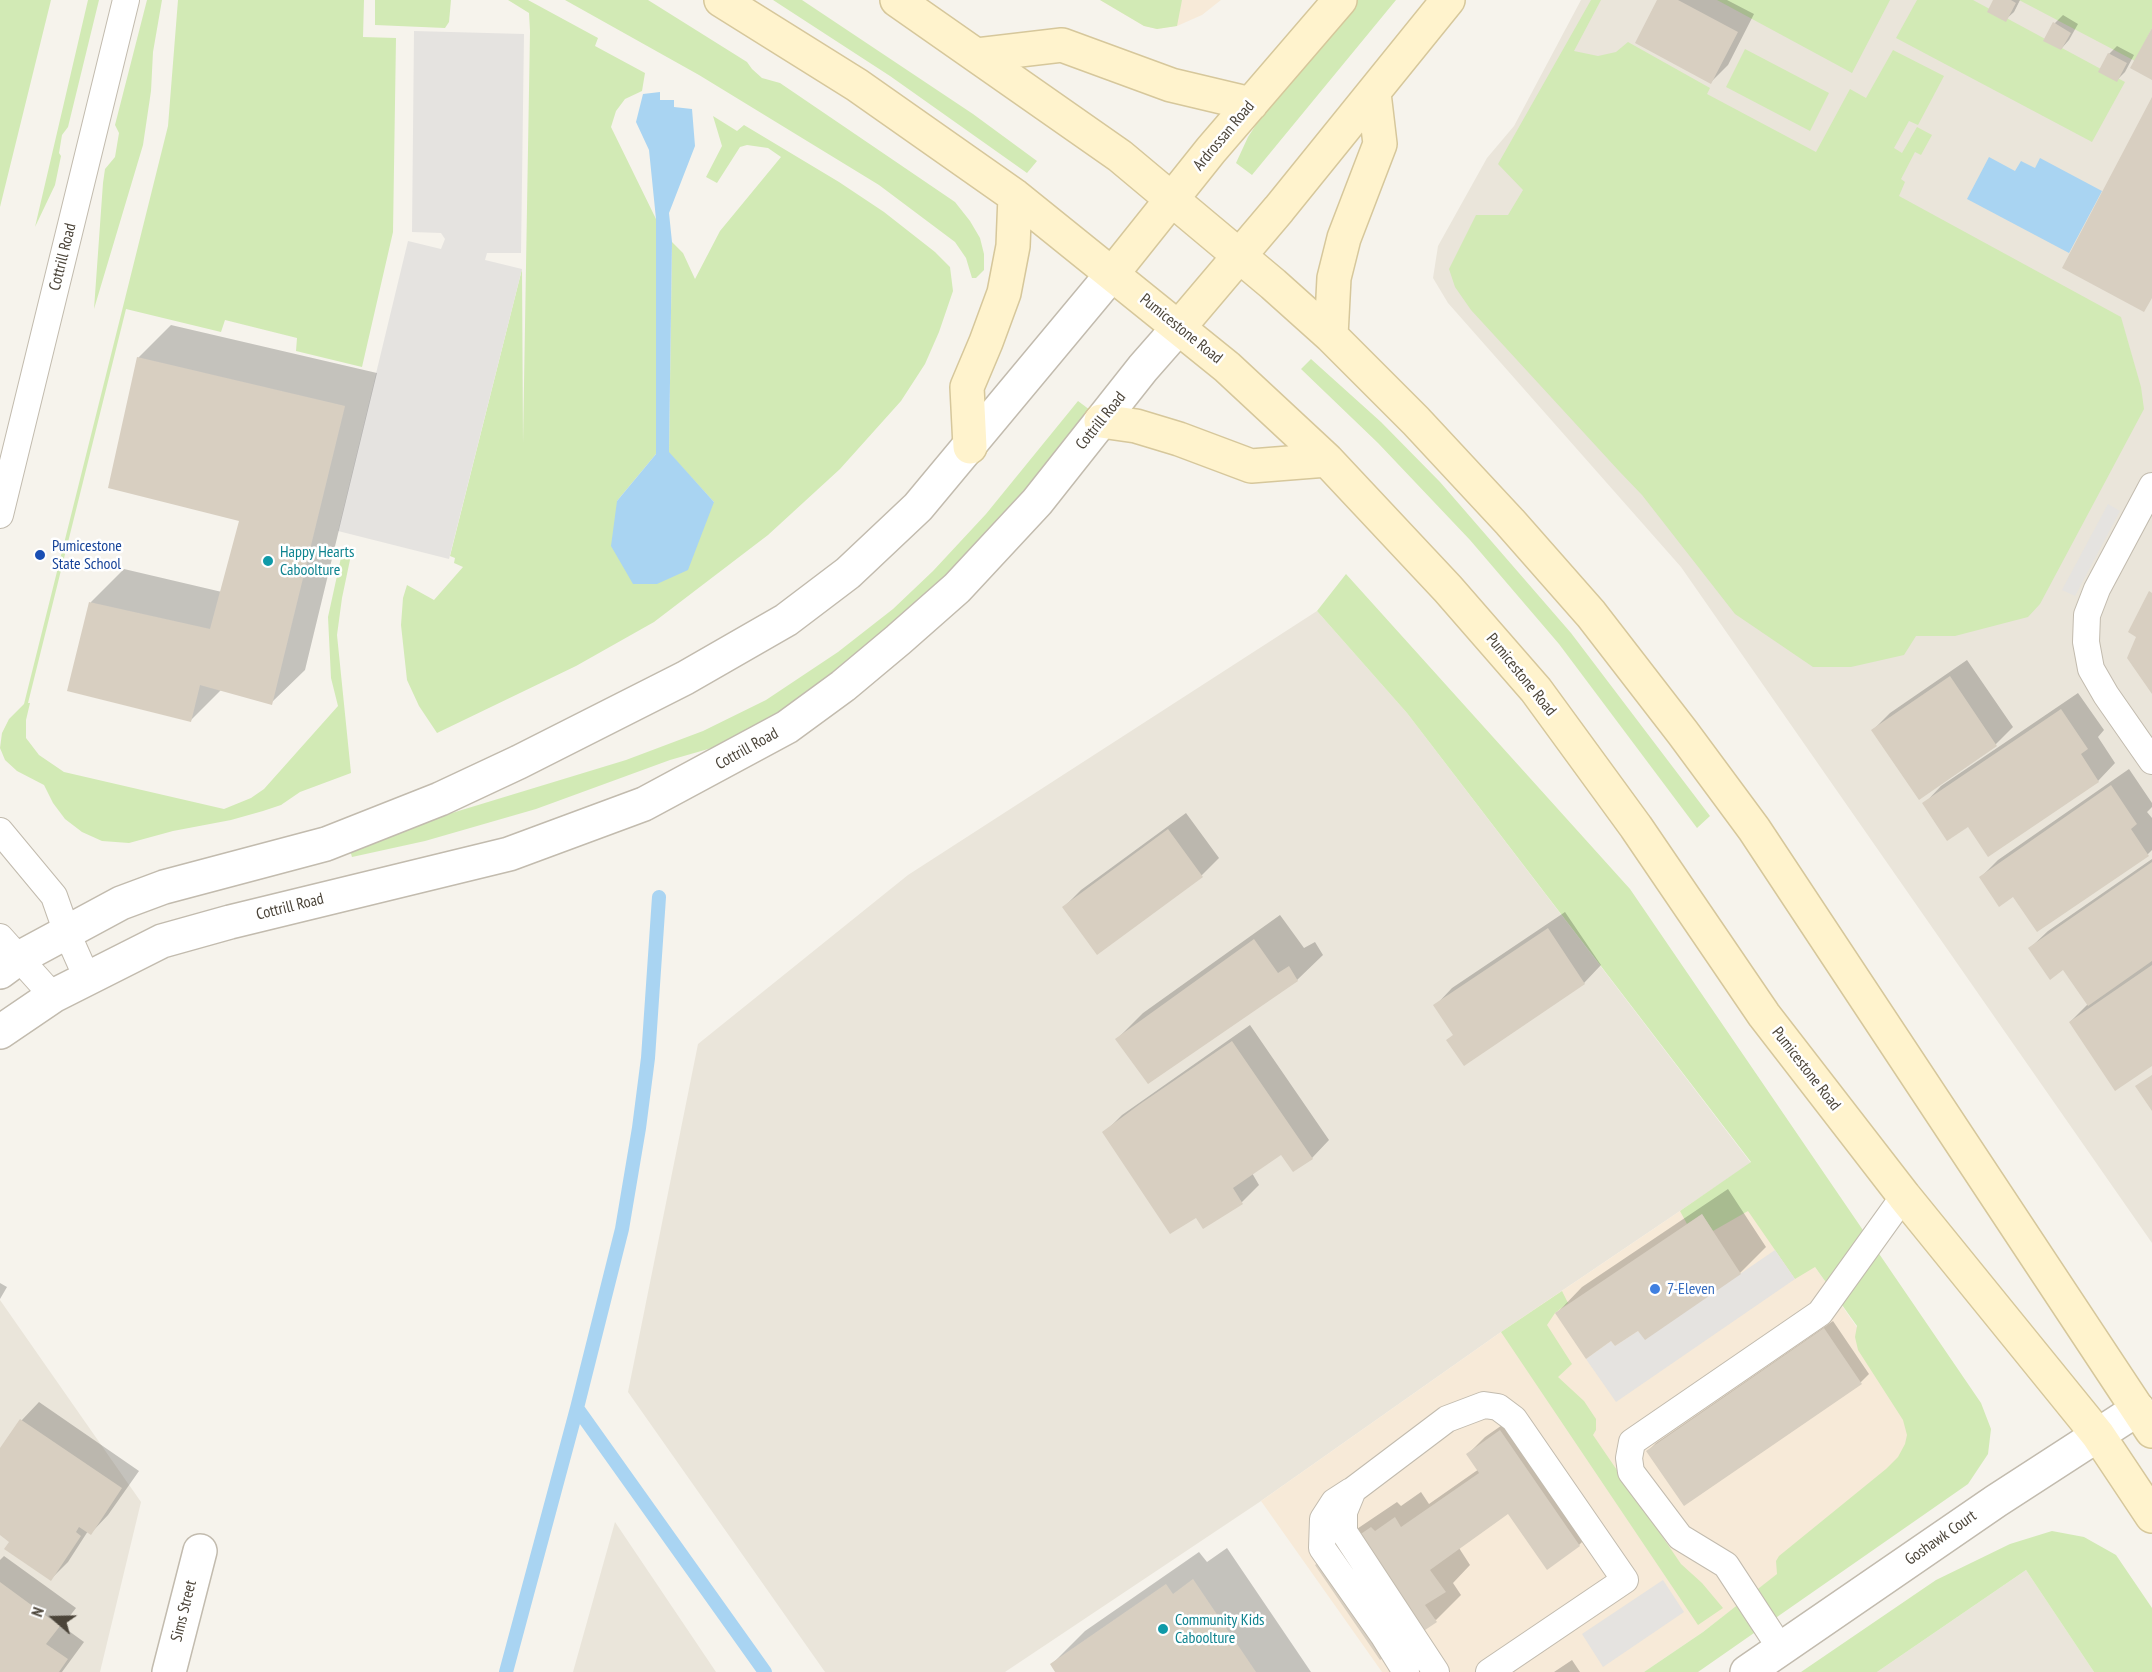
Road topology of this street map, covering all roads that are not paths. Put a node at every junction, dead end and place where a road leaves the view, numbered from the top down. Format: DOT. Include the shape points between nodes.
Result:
graph roads {
  1 [pos="126,0"];
  2 [pos="721,0"];
  3 [pos="897,0"];
  4 [pos="1340,0"];
  5 [pos="1448,0"];
  6 [pos="977,55"];
  7 [pos="1374,93"];
  8 [pos="1251,104"];
  9 [pos="1015,196"];
  10 [pos="1173,199"];
  11 [pos="1239,255"];
  12 [pos="1112,274"];
  13 [pos="1179,327"];
  14 [pos="1331,336"];
  15 [pos="1101,421"];
  16 [pos="970,447"];
  17 [pos="1327,460"];
  18 [pos="2152,486"];
  19 [pos="0,515"];
  20 [pos="2152,761"];
  21 [pos="0,831"];
  22 [pos="67,933"];
  23 [pos="6,956"];
  24 [pos="87,978"];
  25 [pos="52,996"];
  26 [pos="0,1032"];
  27 [pos="1904,1196"];
  28 [pos="2145,1420"];
  29 [pos="2098,1435"];
  30 [pos="1353,1490"];
  31 [pos="2152,1516"];
  32 [pos="200,1551"];
  33 [pos="1781,1649"];
  34 [pos="169,1672"];
  35 [pos="1406,1672"];
  36 [pos="1436,1672"];
  37 [pos="1489,1672"];
  38 [pos="1747,1672"];
  1 -- 19 [label="lane, Cottrill Road"];
  2 -- 9 [label="main road, Pumicestone Road" via="858,85"];
  3 -- 6 [label="main road"];
  4 -- 8 [label="main road, Ardrossan Road"];
  5 -- 7 [label="main road"];
  6 -- 8 [label="main road" via="1062,45 1171,85"];
  6 -- 10 [label="main road" via="1120,156"];
  7 -- 11 [label="main road"];
  7 -- 14 [label="main road" via="1380,144 1344,238 1334,278"];
  8 -- 10 [label="main road, Ardrossan Road"];
  9 -- 12 [label="main road, Pumicestone Road"];
  9 -- 16 [label="main road" via="1013,246 1004,293 967,387"];
  10 -- 11 [label="main road"];
  10 -- 12 [label="main road, Ardrossan Road"];
  11 -- 13 [label="main road, Cottrill Road"];
  11 -- 14 [label="main road"];
  12 -- 13 [label="main road, Pumicestone Road"];
  12 -- 16 [label="street"];
  13 -- 15 [label="street, Cottrill Road"];
  13 -- 17 [label="main road, Pumicestone Road"];
  14 -- 28 [label="main road" via="1416,421 1592,614 1683,733 1754,829"];
  15 -- 17 [label="main road" via="1136,426 1251,466"];
  15 -- 24 [label="street, Cottrill Road" via="1037,502 957,588 843,686 787,727 726,761 644,804 509,854 162,941"];
  16 -- 22 [label="street" via="918,507 848,573 786,620 685,678 424,806 326,844 164,887 121,903"];
  17 -- 27 [label="main road, Pumicestone Road" via="1536,690 1636,827 1764,1015"];
  18 -- 20 [label="lane" via="2097,589 2087,615 2086,642 2091,669"];
  21 -- 22 [label="lane" via="54,896"];
  22 -- 23 [label="street"];
  22 -- 24 [label="lane"];
  23 -- 25 [label="lane"];
  24 -- 25 [label="street, Cottrill Road"];
  25 -- 26 [label="street, Cottrill Road"];
  27 -- 29 [label="main road, Pumicestone Road"];
  27 -- 33 [label="lane" via="1820,1313 1632,1442 1631,1472 1680,1537 1726,1565"];
  28 -- 29 [label="street, Goshawk Court"];
  29 -- 31 [label="main road, Pumicestone Road"];
  29 -- 33 [label="street, Goshawk Court"];
  30 -- 35 [label="lane" via="1334,1503 1323,1519 1322,1548"];
  30 -- 36 [label="lane" via="1344,1512 1344,1532"];
  30 -- 37 [label="lane" via="1447,1419 1484,1405 1498,1407 1514,1419 1624,1580"];
  32 -- 34 [label="street, Sims Street"];
  33 -- 38 [label="street, Goshawk Court"];
}
